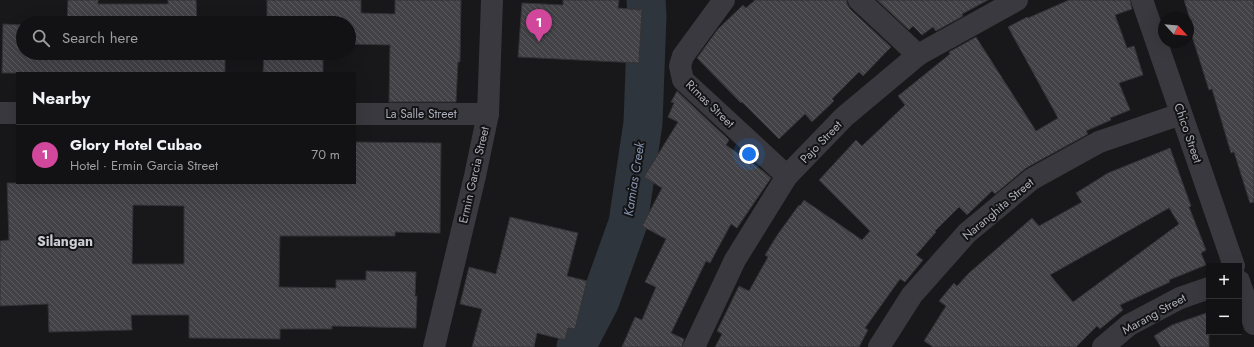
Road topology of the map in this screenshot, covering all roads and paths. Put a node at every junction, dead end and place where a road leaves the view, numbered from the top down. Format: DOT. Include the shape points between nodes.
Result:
graph roads {
  1 [pos="492,0"];
  2 [pos="724,0"];
  3 [pos="860,0"];
  4 [pos="1017,0"];
  5 [pos="1142,0"];
  6 [pos="918,55"];
  7 [pos="0,113"];
  8 [pos="16,113"];
  9 [pos="356,114"];
  10 [pos="488,114"];
  11 [pos="1181,114"];
  12 [pos="787,176"];
  13 [pos="1233,263"];
  14 [pos="1206,289"];
  15 [pos="1242,290"];
  16 [pos="1254,324"];
  17 [pos="434,347"];
  18 [pos="694,347"];
  19 [pos="879,347"];
  20 [pos="1103,347"];
  1 -- 10 [label="street, Ermin Garcia Street"];
  2 -- 12 [label="street, Rimas Street" via="683,56 680,66 684,80"];
  3 -- 6 [label="street"];
  4 -- 6 [label="street, Pajo Street"];
  5 -- 11 [label="street, Chico Street"];
  6 -- 12 [label="street, Pajo Street" via="844,117"];
  7 -- 8 [label="street"];
  9 -- 10 [label="street, La Salle Street"];
  10 -- 17 [label="street, Ermin Garcia Street"];
  11 -- 13 [label="street, Chico Street"];
  11 -- 19 [label="street, Naranghita Street" via="1099,142 1032,179 967,233 912,295"];
  12 -- 18 [label="street, Pajo Street" via="735,260"];
  14 -- 20 [label="street, Marang Street" via="1180,298 1129,325"];
  15 -- 16 [label="street"];
}
